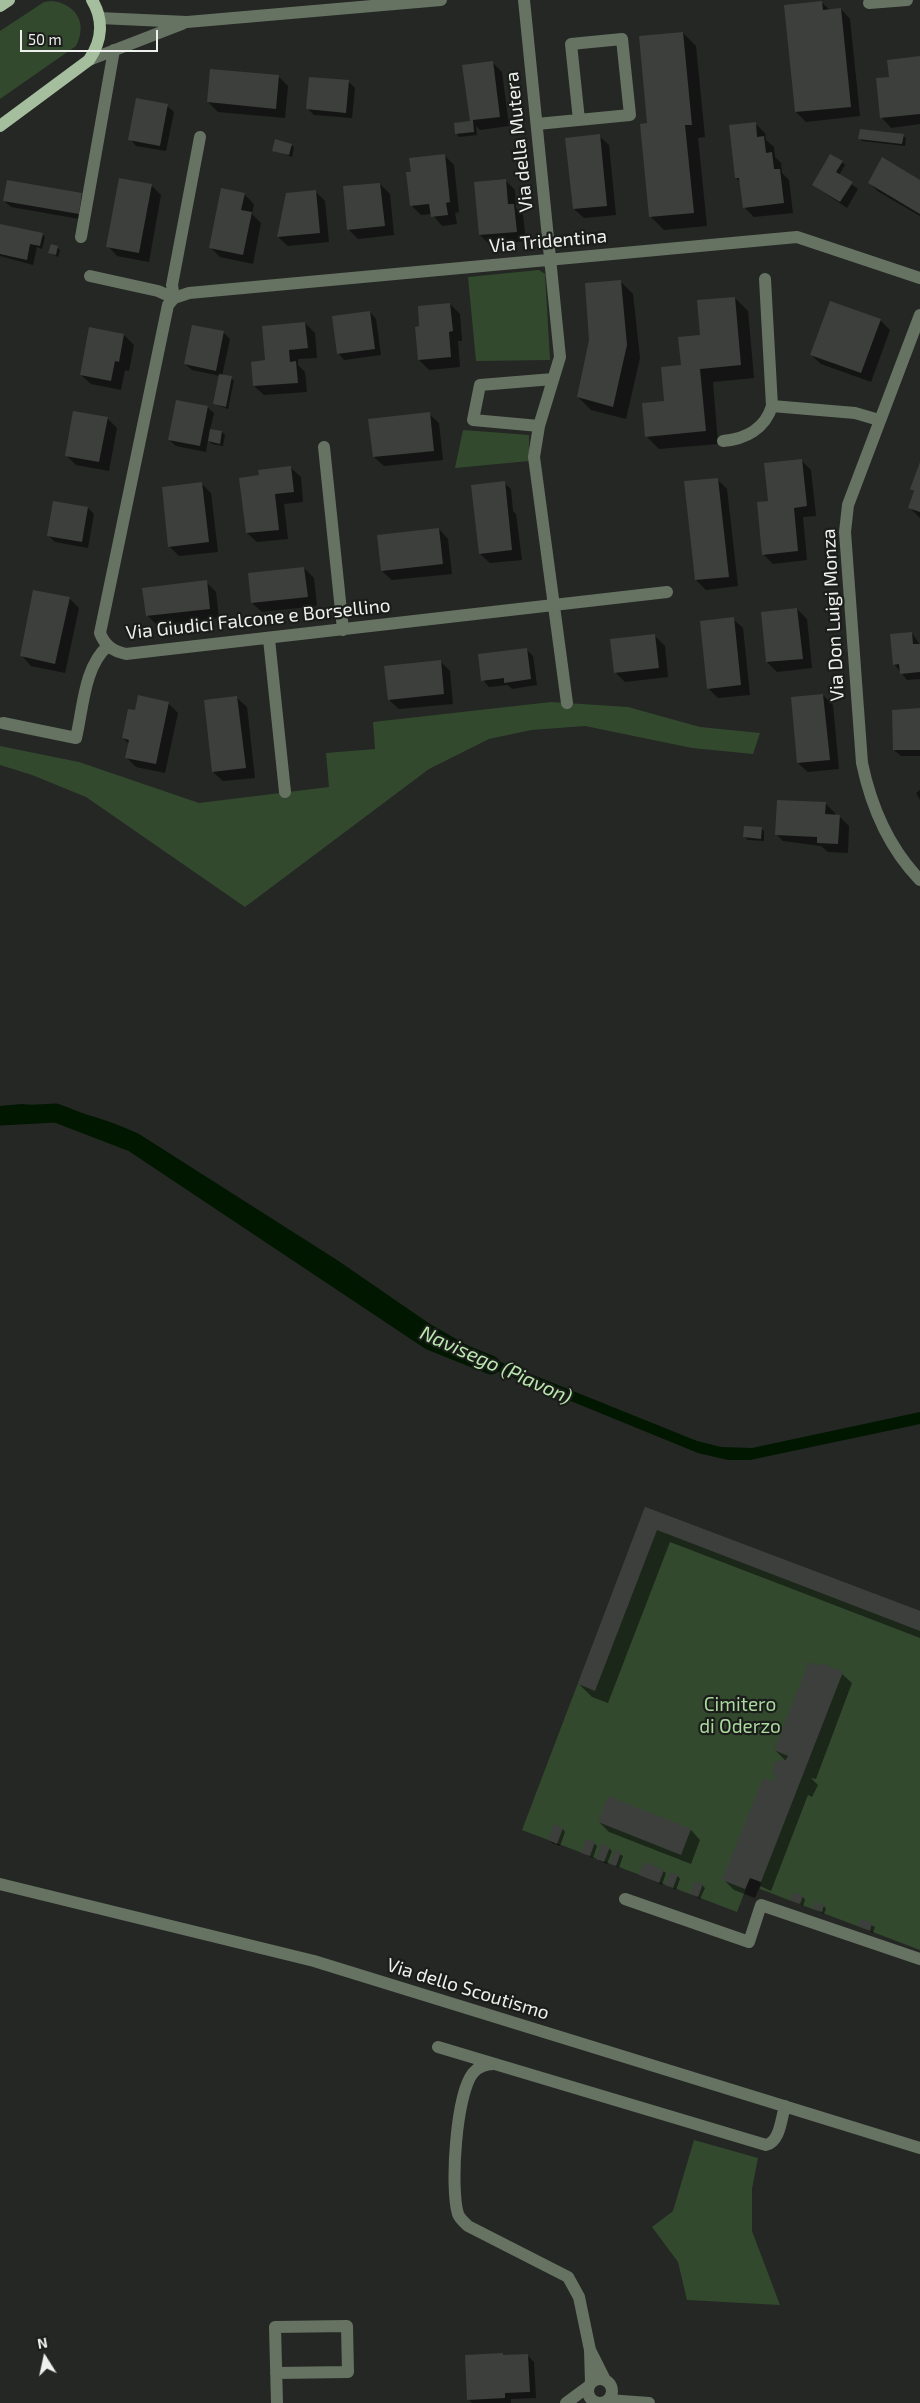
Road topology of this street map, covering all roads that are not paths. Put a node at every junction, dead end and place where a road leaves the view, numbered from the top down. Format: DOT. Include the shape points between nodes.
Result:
graph roads {
  1 [pos="9,0"];
  2 [pos="92,0"];
  3 [pos="441,0"];
  4 [pos="524,0"];
  5 [pos="907,0"];
  6 [pos="869,3"];
  7 [pos="0,6"];
  8 [pos="100,18"];
  9 [pos="187,22"];
  10 [pos="114,50"];
  11 [pos="89,60"];
  12 [pos="580,120"];
  13 [pos="536,124"];
  14 [pos="0,126"];
  15 [pos="200,137"];
  16 [pos="81,237"];
  17 [pos="550,260"];
  18 [pos="90,276"];
  19 [pos="920,278"];
  20 [pos="765,279"];
  21 [pos="174,298"];
  22 [pos="920,315"];
  23 [pos="553,379"];
  24 [pos="772,406"];
  25 [pos="879,420"];
  26 [pos="539,426"];
  27 [pos="723,441"];
  28 [pos="324,447"];
  29 [pos="667,592"];
  30 [pos="554,604"];
  31 [pos="343,630"];
  32 [pos="269,639"];
  33 [pos="108,646"];
  34 [pos="567,703"];
  35 [pos="3,723"];
  36 [pos="285,792"];
  37 [pos="920,880"];
  38 [pos="0,1884"];
  39 [pos="625,1899"];
  40 [pos="920,1959"];
  41 [pos="438,2047"];
  42 [pos="498,2064"];
  43 [pos="785,2106"];
  44 [pos="920,2148"];
  45 [pos="590,2350"];
  46 [pos="276,2373"];
  47 [pos="608,2383"];
  48 [pos="590,2384"];
  49 [pos="608,2400"];
  50 [pos="587,2402"];
  51 [pos="277,2403"];
  52 [pos="566,2403"];
  53 [pos="648,2403"];
  1 -- 7 [label="main road"];
  2 -- 8 [label="main road"];
  3 -- 9 [label="street"];
  4 -- 13 [label="street, Via della Mutera"];
  5 -- 6 [label="street"];
  8 -- 9 [label="street"];
  8 -- 11 [label="main road" via="99,41"];
  9 -- 10 [label="street"];
  10 -- 11 [label="street"];
  10 -- 16 [label="street"];
  11 -- 14 [label="main road"];
  12 -- 12 [label="street" via="630,115 622,39 571,44"];
  12 -- 13 [label="street"];
  13 -- 17 [label="street, Via della Mutera"];
  15 -- 21 [label="street, Via Giudici Falcone e Borsellino" via="172,285"];
  17 -- 19 [label="street, Via Tridentina" via="797,237"];
  17 -- 21 [label="street, Via Tridentina" via="198,292"];
  17 -- 23 [label="street, Via della Mutera" via="560,357"];
  18 -- 21 [label="street" via="158,291"];
  20 -- 24 [label="street"];
  21 -- 33 [label="street, Via Giudici Falcone e Borsellino" via="168,304 100,633"];
  22 -- 25 [label="street, Via Don Luigi Monza"];
  23 -- 26 [label="street, Via della Mutera"];
  23 -- 26 [label="street" via="480,385 472,420"];
  24 -- 25 [label="street" via="855,413"];
  24 -- 27 [label="street" via="769,416 746,437"];
  25 -- 37 [label="street, Via Don Luigi Monza" via="848,505 844,532 862,763 875,810 906,866"];
  26 -- 30 [label="street, Via della Mutera" via="534,458"];
  28 -- 31 [label="street"];
  29 -- 30 [label="street, Via Giudici Falcone e Borsellino"];
  30 -- 31 [label="street, Via Giudici Falcone e Borsellino"];
  30 -- 34 [label="street, Via della Mutera"];
  31 -- 32 [label="street, Via Giudici Falcone e Borsellino"];
  32 -- 33 [label="street, Via Giudici Falcone e Borsellino" via="126,654"];
  32 -- 36 [label="street"];
  33 -- 35 [label="street" via="91,670 76,738"];
  38 -- 43 [label="street, Via dello Scoutismo" via="314,1961"];
  39 -- 40 [label="street" via="749,1942 762,1905"];
  41 -- 42 [label="street"];
  42 -- 43 [label="street" via="766,2145 777,2136"];
  42 -- 45 [label="street" via="488,2064 473,2073 458,2119 455,2141 458,2212 468,2226 568,2278 579,2297"];
  43 -- 44 [label="street, Via dello Scoutismo"];
  45 -- 47 [label="street"];
  45 -- 48 [label="street"];
  46 -- 46 [label="street" via="275,2327 347,2326 348,2372"];
  46 -- 51 [label="street"];
  47 -- 48 [label="street" via="598,2379"];
  47 -- 49 [label="street" via="612,2393"];
  47 -- 53 [label="street"];
  48 -- 50 [label="street"];
  48 -- 52 [label="street"];
  49 -- 50 [label="street"];
  49 -- 53 [label="street"];
}
